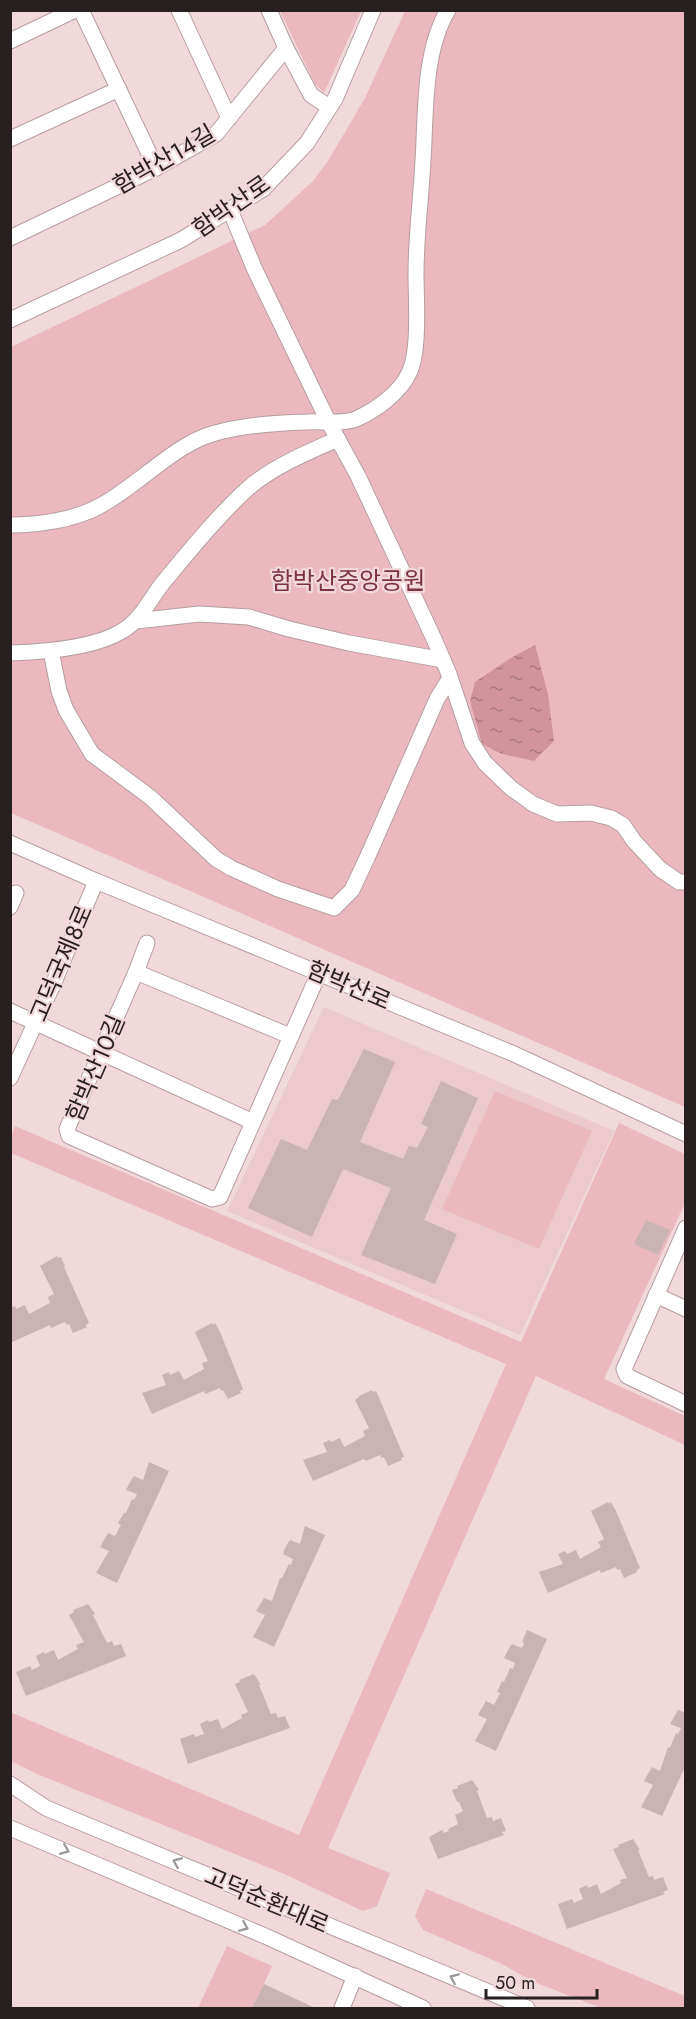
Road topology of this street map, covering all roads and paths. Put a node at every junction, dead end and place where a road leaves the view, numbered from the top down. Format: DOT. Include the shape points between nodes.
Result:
graph roads {
  1 [pos="75,10"];
  2 [pos="81,10"];
  3 [pos="179,10"];
  4 [pos="269,10"];
  5 [pos="373,10"];
  6 [pos="448,10"];
  7 [pos="10,41"];
  8 [pos="286,48"];
  9 [pos="119,89"];
  10 [pos="329,107"];
  11 [pos="229,118"];
  12 [pos="10,139"];
  13 [pos="156,168"];
  14 [pos="230,210"];
  15 [pos="10,238"];
  16 [pos="10,320"];
  17 [pos="328,421"];
  18 [pos="338,439"];
  19 [pos="10,525"];
  20 [pos="136,621"];
  21 [pos="51,651"];
  22 [pos="10,652"];
  23 [pos="443,660"];
  24 [pos="450,678"];
  25 [pos="10,843"];
  26 [pos="96,881"];
  27 [pos="686,882"];
  28 [pos="147,943"];
  29 [pos="136,972"];
  30 [pos="319,973"];
  31 [pos="10,1011"];
  32 [pos="36,1021"];
  33 [pos="290,1036"];
  34 [pos="102,1051"];
  35 [pos="10,1078"];
  36 [pos="253,1122"];
  37 [pos="686,1134"];
  38 [pos="686,1228"];
  39 [pos="656,1295"];
  40 [pos="686,1309"];
  41 [pos="686,1404"];
  42 [pos="10,1784"];
  43 [pos="10,1828"];
  44 [pos="355,1976"];
  45 [pos="342,2008"];
  46 [pos="423,2008"];
  47 [pos="527,2008"];
  1 -- 7 [label="street"];
  2 -- 9 [label="street"];
  3 -- 11 [label="street"];
  4 -- 8 [label="street"];
  5 -- 10 [label="street, 함박산로"];
  6 -- 17 [label="street" via="432,56 426,97 415,345 410,371 400,388 366,414 352,421"];
  8 -- 10 [label="street" via="311,96"];
  8 -- 11 [label="street, 함박산14길"];
  9 -- 12 [label="street"];
  9 -- 13 [label="street"];
  10 -- 14 [label="street, 함박산로" via="307,142 263,189"];
  11 -- 13 [label="street, 함박산14길" via="216,134"];
  13 -- 15 [label="street, 함박산14길"];
  14 -- 16 [label="street, 함박산로" via="181,240"];
  14 -- 17 [label="street"];
  17 -- 18 [label="street"];
  17 -- 19 [label="street" via="248,426 211,434 188,444 84,514"];
  18 -- 20 [label="street" via="273,470 246,489 161,584"];
  18 -- 23 [label="street"];
  20 -- 21 [label="street" via="122,632 98,641"];
  20 -- 23 [label="street" via="199,614 249,617 349,643"];
  21 -- 22 [label="street"];
  21 -- 24 [label="street" via="66,710 98,759 150,797 216,859 278,889 334,908 352,890 436,699"];
  23 -- 24 [label="street"];
  24 -- 27 [label="street" via="472,743 510,788 557,814 591,813 610,818 623,825 660,869 679,882"];
  25 -- 26 [label="street, 함박산로"];
  26 -- 30 [label="street, 함박산로"];
  26 -- 32 [label="street, 고덕국제8로"];
  28 -- 29 [label="street, 함박산10길"];
  29 -- 33 [label="street"];
  29 -- 34 [label="street, 함박산10길"];
  30 -- 33 [label="street, 함박산10길"];
  30 -- 37 [label="street, 함박산로" via="514,1054"];
  31 -- 32 [label="street"];
  32 -- 34 [label="street"];
  32 -- 35 [label="street, 고덕국제8로"];
  33 -- 36 [label="street, 함박산10길"];
  34 -- 36 [label="street"];
  34 -- 36 [label="street, 함박산10길" via="68,1129 69,1136 212,1199 220,1197"];
  38 -- 39 [label="street"];
  39 -- 40 [label="street"];
  39 -- 41 [label="street" via="624,1369 627,1376"];
  47 -- 42 [label="street, 고덕순환대로, one-way" via="46,1808"];
  43 -- 44 [label="street, 고덕순환대로, one-way"];
  44 -- 45 [label="street"];
  44 -- 46 [label="street, 고덕순환대로"];
}
